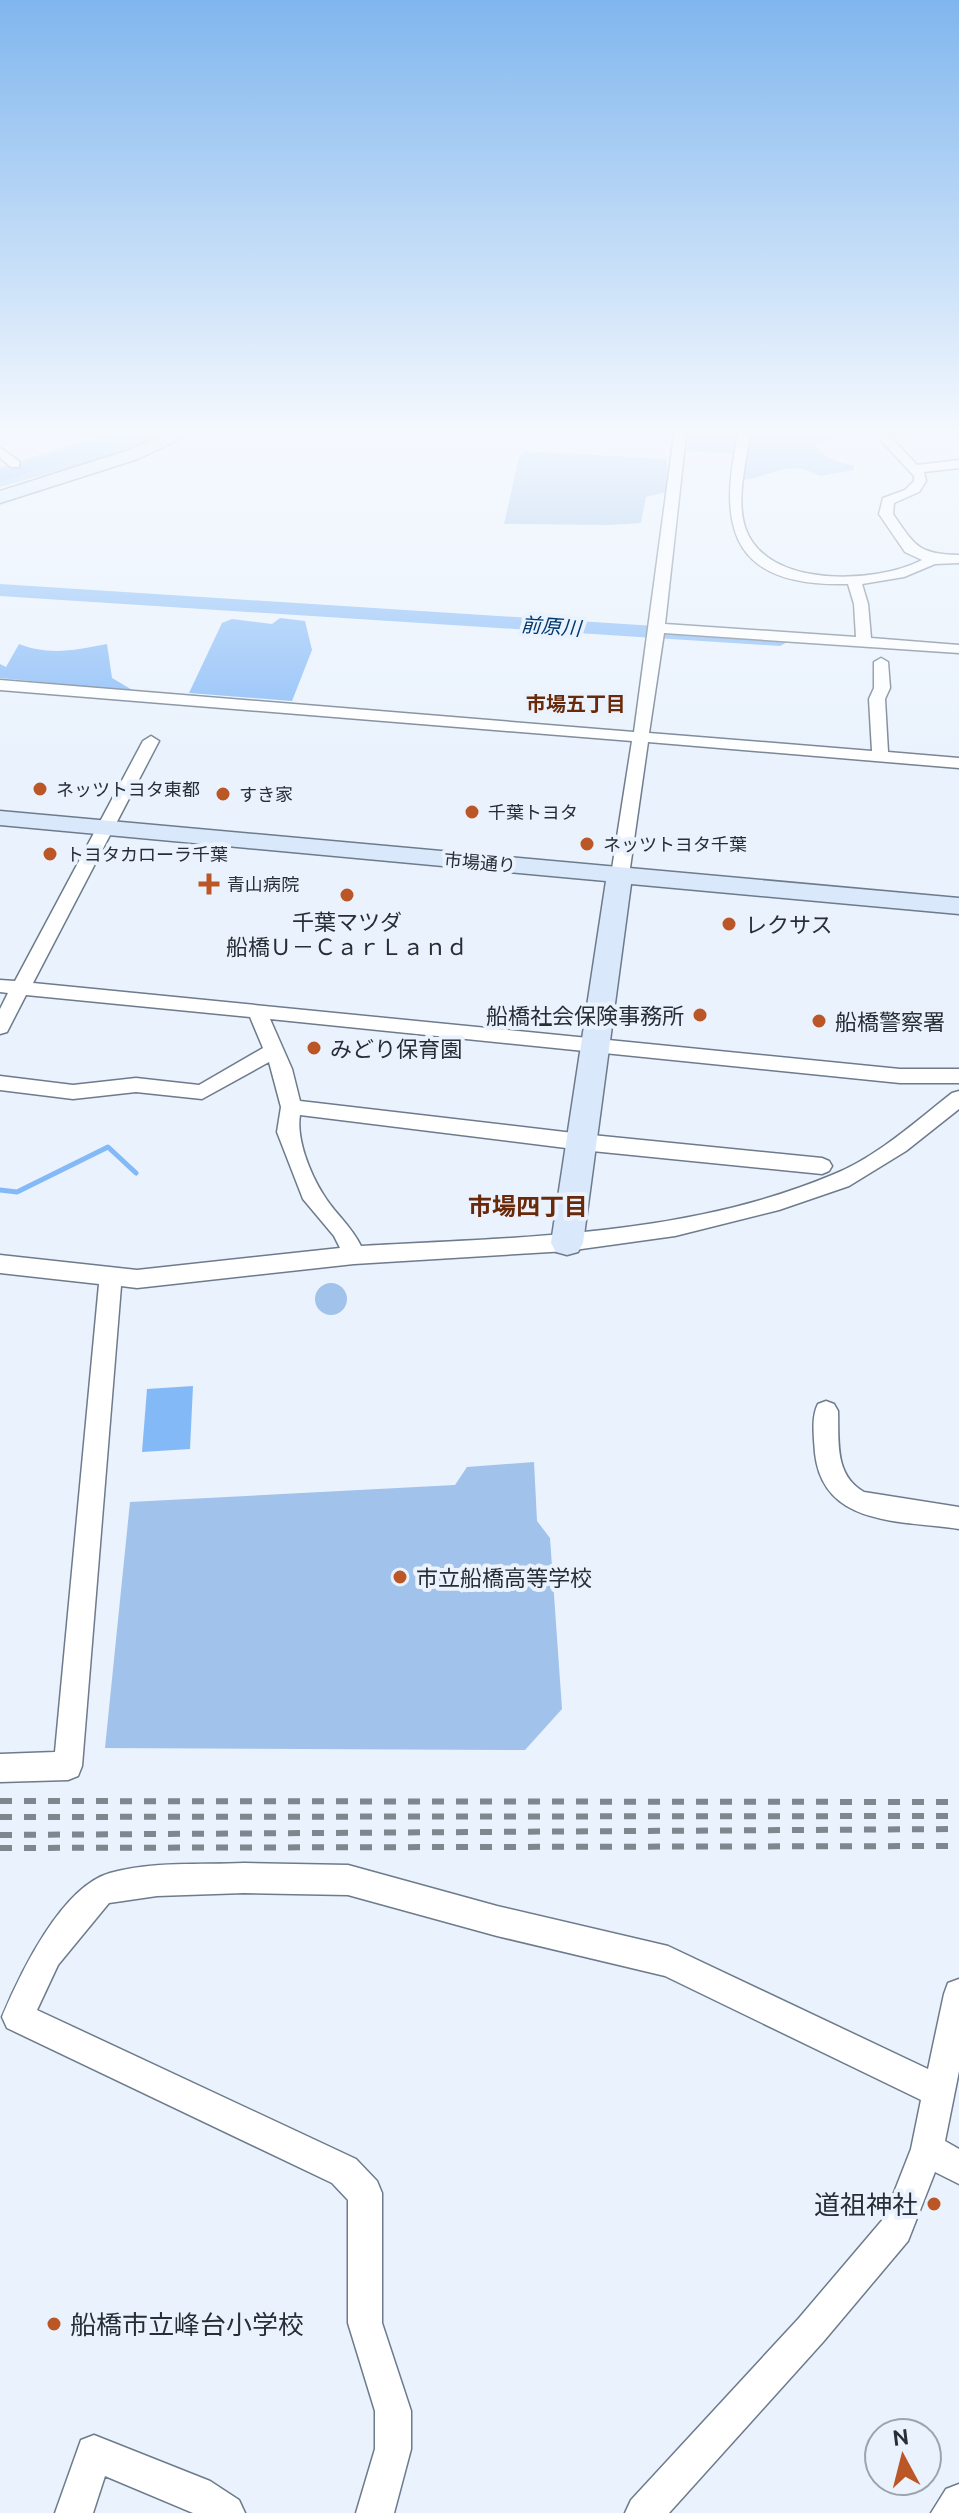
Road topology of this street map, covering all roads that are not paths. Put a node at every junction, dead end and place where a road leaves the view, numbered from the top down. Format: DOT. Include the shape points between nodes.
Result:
graph roads {
  1 [pos="666,552"];
  2 [pos="755,552"];
  3 [pos="917,552"];
  4 [pos="934,560"];
  5 [pos="958,563"];
  6 [pos="854,580"];
  7 [pos="656,632"];
  8 [pos="864,641"];
  9 [pos="959,649"];
  10 [pos="881,662"];
  11 [pos="0,685"];
  12 [pos="639,738"];
  13 [pos="151,741"];
  14 [pos="880,757"];
  15 [pos="959,763"];
  16 [pos="0,818"];
  17 [pos="104,827"];
  18 [pos="620,875"];
  19 [pos="959,906"];
  20 [pos="10,987"];
  21 [pos="257,1011"];
  22 [pos="0,1027"];
  23 [pos="596,1044"];
  24 [pos="274,1051"];
  25 [pos="959,1076"];
  26 [pos="0,1083"];
  27 [pos="959,1098"];
  28 [pos="291,1107"];
  29 [pos="582,1142"];
  30 [pos="822,1166"];
  31 [pos="567,1243"];
  32 [pos="354,1255"];
  33 [pos="0,1264"];
  34 [pos="111,1276"];
  35 [pos="826,1411"];
  36 [pos="959,1518"];
  37 [pos="0,1768"];
  38 [pos="959,1994"];
  39 [pos="940,2092"];
  40 [pos="927,2149"];
  41 [pos="959,2168"];
  42 [pos="959,2502"];
  43 [pos="74,2513"];
  44 [pos="226,2513"];
  45 [pos="375,2513"];
  46 [pos="644,2513"];
  47 [pos="950,2513"];
  1 -- 7 [label="street"];
  2 -- 6 [label="street" via="776,568 808,578"];
  3 -- 4 [label="street"];
  4 -- 5 [label="street"];
  4 -- 6 [label="street" via="910,571"];
  6 -- 8 [label="street"];
  7 -- 8 [label="street"];
  7 -- 12 [label="street"];
  8 -- 9 [label="street"];
  10 -- 14 [label="street"];
  11 -- 12 [label="street"];
  12 -- 14 [label="street"];
  12 -- 18 [label="street"];
  13 -- 17 [label="street"];
  14 -- 15 [label="street"];
  16 -- 17 [label="street, 市場通り"];
  17 -- 18 [label="street, 市場通り"];
  17 -- 20 [label="street"];
  18 -- 19 [label="street, 市場通り"];
  18 -- 23 [label="street"];
  20 -- 21 [label="street"];
  20 -- 22 [label="street"];
  21 -- 23 [label="street"];
  21 -- 24 [label="street"];
  23 -- 25 [label="street" via="900,1076"];
  23 -- 29 [label="street"];
  24 -- 26 [label="street" via="202,1092 136,1085 73,1092"];
  24 -- 28 [label="street"];
  27 -- 31 [label="street" via="899,1146 813,1192 675,1228"];
  28 -- 29 [label="street"];
  28 -- 32 [label="street" via="287,1132 314,1199 343,1231"];
  29 -- 30 [label="street"];
  29 -- 31 [label="street"];
  31 -- 32 [label="street"];
  32 -- 34 [label="street" via="162,1277"];
  33 -- 34 [label="street"];
  34 -- 37 [label="street" via="68,1766"];
  35 -- 36 [label="street" via="829,1470 846,1496"];
  38 -- 39 [label="street"];
  39 -- 40 [label="street"];
  39 -- 45 [label="street" via="668,1961 348,1880 157,1881 99,1893 47,1954 18,2017 344,2171 365,2193 365,2323 393,2411 393,2449"];
  40 -- 41 [label="street"];
  40 -- 46 [label="street" via="896,2229"];
  42 -- 47 [label="street"];
  43 -- 44 [label="street" via="94,2453 197,2494"];
}
